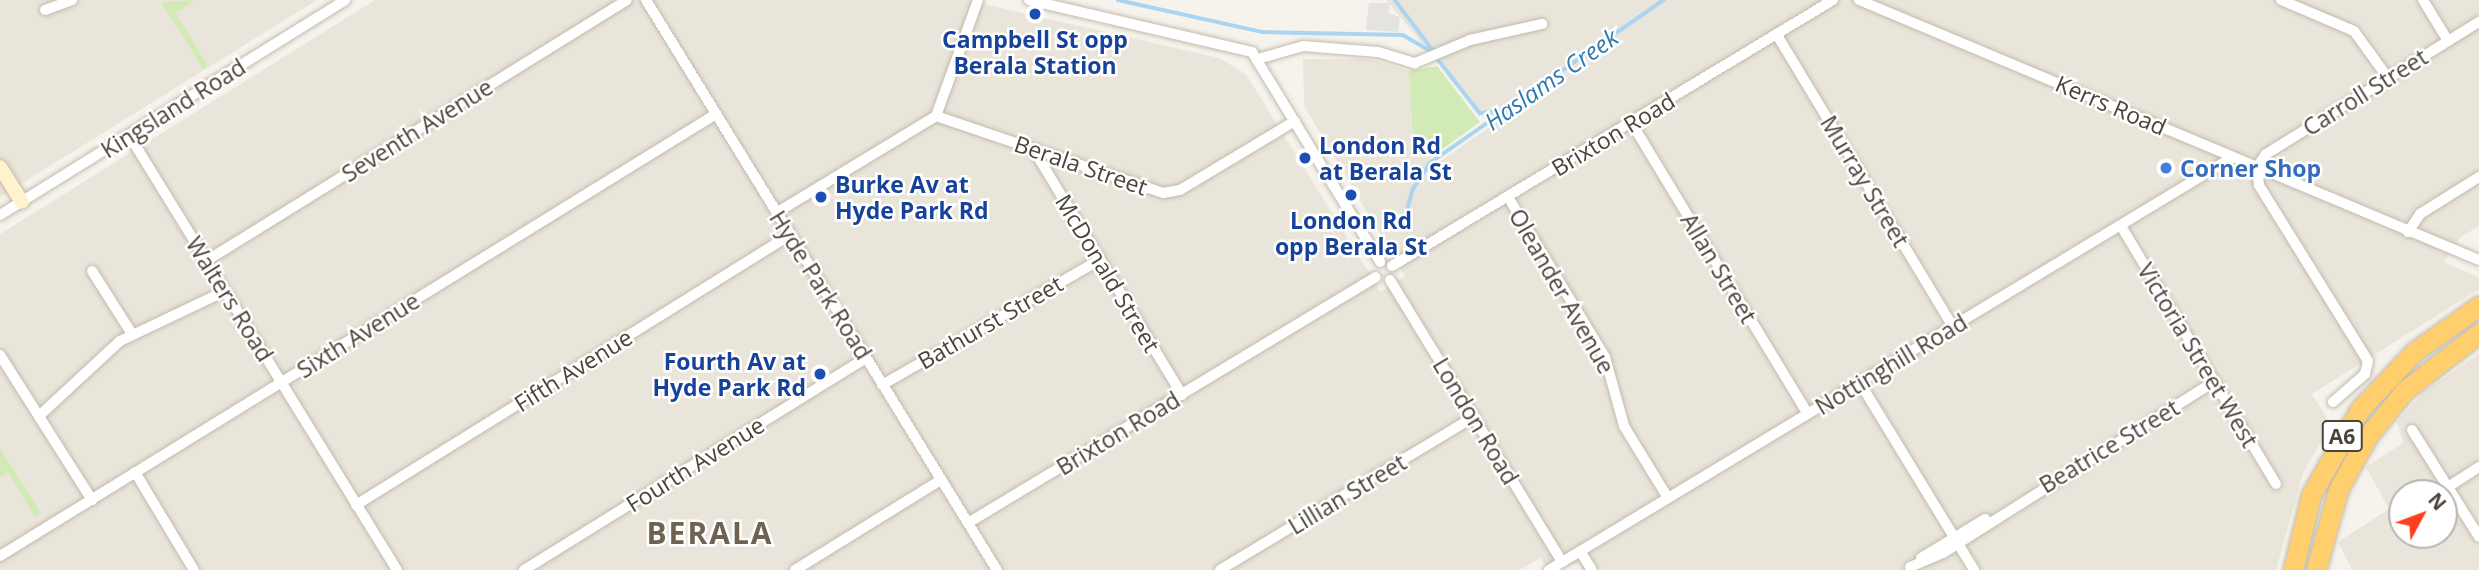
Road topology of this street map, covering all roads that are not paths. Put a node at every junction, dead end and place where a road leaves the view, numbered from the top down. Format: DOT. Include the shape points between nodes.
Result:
graph roads {
  1 [pos="72,0"];
  2 [pos="346,0"];
  3 [pos="627,0"];
  4 [pos="646,0"];
  5 [pos="978,0"];
  6 [pos="1029,0"];
  7 [pos="1833,0"];
  8 [pos="1859,0"];
  9 [pos="2281,0"];
  10 [pos="2423,0"];
  11 [pos="45,10"];
  12 [pos="2479,22"];
  13 [pos="1542,24"];
  14 [pos="1777,34"];
  15 [pos="2448,41"];
  16 [pos="1258,60"];
  17 [pos="2388,78"];
  18 [pos="716,114"];
  19 [pos="936,116"];
  20 [pos="1295,121"];
  21 [pos="1631,122"];
  22 [pos="129,135"];
  23 [pos="1035,152"];
  24 [pos="2233,157"];
  25 [pos="0,167"];
  26 [pos="2257,167"];
  27 [pos="2479,177"];
  28 [pos="1508,197"];
  29 [pos="22,202"];
  30 [pos="776,213"];
  31 [pos="0,215"];
  32 [pos="2121,226"];
  33 [pos="2408,232"];
  34 [pos="790,234"];
  35 [pos="1099,260"];
  36 [pos="2479,260"];
  37 [pos="206,261"];
  38 [pos="1380,262"];
  39 [pos="1392,266"];
  40 [pos="92,271"];
  41 [pos="1375,277"];
  42 [pos="1390,280"];
  43 [pos="225,291"];
  44 [pos="2479,306"];
  45 [pos="1953,327"];
  46 [pos="2479,333"];
  47 [pos="132,334"];
  48 [pos="0,355"];
  49 [pos="866,358"];
  50 [pos="281,382"];
  51 [pos="2214,382"];
  52 [pos="1860,383"];
  53 [pos="882,385"];
  54 [pos="1182,395"];
  55 [pos="2333,402"];
  56 [pos="1808,414"];
  57 [pos="39,416"];
  58 [pos="1474,417"];
  59 [pos="2412,430"];
  60 [pos="2479,467"];
  61 [pos="135,472"];
  62 [pos="2443,479"];
  63 [pos="941,480"];
  64 [pos="2458,481"];
  65 [pos="2276,484"];
  66 [pos="1668,498"];
  67 [pos="92,500"];
  68 [pos="2458,503"];
  69 [pos="356,505"];
  70 [pos="968,523"];
  71 [pos="2479,537"];
  72 [pos="1955,540"];
  73 [pos="1580,551"];
  74 [pos="0,556"];
  75 [pos="1562,562"];
  76 [pos="1907,569"];
  77 [pos="194,570"];
  78 [pos="397,570"];
  79 [pos="524,570"];
  80 [pos="795,570"];
  81 [pos="996,570"];
  82 [pos="1220,570"];
  83 [pos="1549,570"];
  84 [pos="1592,570"];
  85 [pos="1974,570"];
  86 [pos="2293,570"];
  87 [pos="2316,570"];
  1 -- 11 [label="street"];
  2 -- 22 [label="street, Kingsland Road"];
  3 -- 37 [label="street, Seventh Avenue"];
  4 -- 18 [label="street, Hyde Park Road"];
  5 -- 19 [label="street"];
  6 -- 16 [label="street" via="1243,48"];
  7 -- 14 [label="street, Brixton Road"];
  8 -- 24 [label="street, Kerrs Road"];
  9 -- 17 [label="street" via="2354,31"];
  10 -- 15 [label="street"];
  12 -- 15 [label="street, Carroll Street"];
  13 -- 16 [label="street" via="1415,62 1378,52 1303,46"];
  14 -- 21 [label="street, Brixton Road"];
  14 -- 45 [label="street, Murray Street"];
  15 -- 17 [label="street, Carroll Street"];
  16 -- 20 [label="street"];
  17 -- 26 [label="street, Carroll Street" via="2266,154"];
  18 -- 30 [label="street, Hyde Park Road"];
  18 -- 50 [label="street, Sixth Avenue"];
  19 -- 23 [label="street, Berala Street"];
  19 -- 30 [label="street"];
  20 -- 23 [label="street, Berala Street" via="1180,190 1163,193"];
  20 -- 38 [label="street"];
  21 -- 28 [label="street, Brixton Road"];
  21 -- 56 [label="street, Allan Street"];
  22 -- 29 [label="street, Kingsland Road"];
  22 -- 37 [label="street, Walters Road"];
  23 -- 35 [label="street, McDonald Street"];
  24 -- 26 [label="street, Kerrs Road"];
  24 -- 32 [label="street, Nottinghill Road"];
  25 -- 29 [label="street"];
  26 -- 33 [label="street, Kerrs Road"];
  26 -- 55 [label="street" via="2259,185 2367,358 2365,374"];
  27 -- 33 [label="street" via="2420,214"];
  28 -- 39 [label="street, Brixton Road"];
  28 -- 66 [label="street, Oleander Avenue" via="1605,357 1624,426"];
  29 -- 31 [label="street, Kingsland Road"];
  30 -- 34 [label="street, Hyde Park Road"];
  32 -- 45 [label="street, Nottinghill Road"];
  32 -- 51 [label="street, Victoria Street West"];
  33 -- 36 [label="street, Kerrs Road"];
  34 -- 49 [label="street, Hyde Park Road"];
  34 -- 69 [label="street, Fifth Avenue"];
  35 -- 53 [label="street, Bathurst Street"];
  35 -- 54 [label="street, McDonald Street"];
  37 -- 43 [label="street, Walters Road"];
  38 -- 39 [label="street"];
  38 -- 41 [label="street"];
  39 -- 42 [label="street"];
  40 -- 47 [label="street"];
  41 -- 42 [label="street"];
  41 -- 54 [label="street, Brixton Road"];
  42 -- 58 [label="street, London Road"];
  43 -- 47 [label="street"];
  43 -- 50 [label="street, Walters Road"];
  44 -- 86 [label="highway, A6" via="2414,352 2360,409 2311,495"];
  45 -- 52 [label="street, Nottinghill Road"];
  46 -- 87 [label="highway, A6" via="2405,390 2368,436 2338,490"];
  47 -- 57 [label="street"];
  48 -- 57 [label="street"];
  49 -- 53 [label="street, Hyde Park Road"];
  49 -- 79 [label="street, Fourth Avenue"];
  50 -- 61 [label="street, Sixth Avenue"];
  50 -- 69 [label="street, Walters Road"];
  51 -- 65 [label="street, Victoria Street West"];
  51 -- 72 [label="street, Beatrice Street"];
  52 -- 56 [label="street, Nottinghill Road"];
  52 -- 72 [label="street"];
  53 -- 63 [label="street, Hyde Park Road"];
  54 -- 70 [label="street, Brixton Road"];
  56 -- 66 [label="street, Nottinghill Road"];
  57 -- 67 [label="street"];
  58 -- 75 [label="street, London Road"];
  58 -- 82 [label="street, Lillian Street"];
  59 -- 62 [label="street"];
  60 -- 64 [label="street"];
  61 -- 67 [label="street, Sixth Avenue"];
  61 -- 77 [label="street"];
  63 -- 70 [label="street, Hyde Park Road"];
  63 -- 80 [label="street"];
  66 -- 73 [label="street, Nottinghill Road"];
  67 -- 74 [label="street, Sixth Avenue"];
  68 -- 71 [label="street"];
  69 -- 78 [label="street, Walters Road"];
  70 -- 81 [label="street, Hyde Park Road"];
  72 -- 76 [label="street, Beatrice Street"];
  72 -- 85 [label="street"];
  73 -- 75 [label="street, Nottinghill Road"];
  73 -- 84 [label="street"];
  75 -- 83 [label="street, Nottinghill Road"];
}
